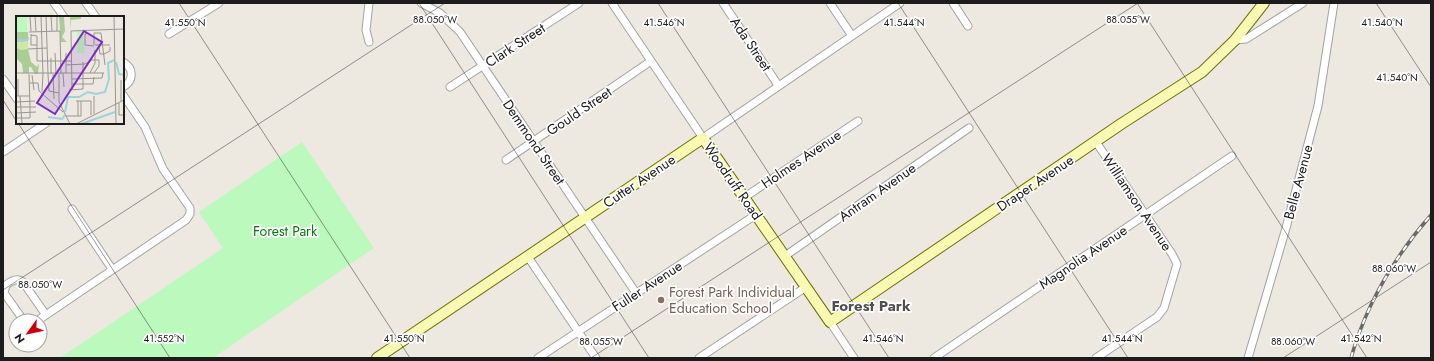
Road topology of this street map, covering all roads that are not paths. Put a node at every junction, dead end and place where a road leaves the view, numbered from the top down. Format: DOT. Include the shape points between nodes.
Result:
graph roads {
  1 [pos="54,3"];
  2 [pos="86,3"];
  3 [pos="219,3"];
  4 [pos="369,3"];
  5 [pos="421,3"];
  6 [pos="579,3"];
  7 [pos="612,3"];
  8 [pos="723,3"];
  9 [pos="830,3"];
  10 [pos="900,3"];
  11 [pos="953,3"];
  12 [pos="1264,3"];
  13 [pos="1303,3"];
  14 [pos="1334,3"];
  15 [pos="63,16"];
  16 [pos="95,16"];
  17 [pos="968,26"];
  18 [pos="169,34"];
  19 [pos="852,36"];
  20 [pos="1235,40"];
  21 [pos="369,42"];
  22 [pos="651,61"];
  23 [pos="124,62"];
  24 [pos="482,67"];
  25 [pos="3,79"];
  26 [pos="778,85"];
  27 [pos="124,86"];
  28 [pos="450,87"];
  29 [pos="124,96"];
  30 [pos="16,98"];
  31 [pos="858,121"];
  32 [pos="35,126"];
  33 [pos="969,128"];
  34 [pos="703,138"];
  35 [pos="534,142"];
  36 [pos="1096,142"];
  37 [pos="3,152"];
  38 [pos="1232,156"];
  39 [pos="506,160"];
  40 [pos="745,197"];
  41 [pos="72,209"];
  42 [pos="756,214"];
  43 [pos="1146,214"];
  44 [pos="585,217"];
  45 [pos="784,256"];
  46 [pos="528,257"];
  47 [pos="112,269"];
  48 [pos="806,287"];
  49 [pos="636,293"];
  50 [pos="18,313"];
  51 [pos="45,313"];
  52 [pos="48,314"];
  53 [pos="830,322"];
  54 [pos="578,331"];
  55 [pos="377,358"];
  56 [pos="538,358"];
  57 [pos="596,358"];
  58 [pos="699,358"];
  59 [pos="854,358"];
  60 [pos="934,358"];
  61 [pos="1096,358"];
  62 [pos="1248,358"];
  1 -- 15 [label="street"];
  2 -- 16 [label="street"];
  3 -- 18 [label="street"];
  4 -- 21 [label="street" via="366,30"];
  5 -- 24 [label="street, Demmond Street" via="440,13 460,32"];
  6 -- 24 [label="street, Clark Street"];
  7 -- 22 [label="street, Woodruff Road"];
  8 -- 26 [label="street, Ada Street"];
  9 -- 19 [label="street"];
  10 -- 19 [label="street, Cutter Avenue"];
  11 -- 17 [label="street"];
  12 -- 20 [label="street, Draper Avenue"];
  13 -- 20 [label="street, Draper Avenue" via="1251,36"];
  14 -- 62 [label="street, Belle Avenue" via="1318,106"];
  19 -- 26 [label="street, Cutter Avenue"];
  20 -- 36 [label="street, Draper Avenue" via="1202,72"];
  22 -- 34 [label="street, Woodruff Road"];
  22 -- 35 [label="street, Gould Street"];
  23 -- 27 [label="street" via="130,68 132,77"];
  24 -- 28 [label="street, Clark Street"];
  24 -- 35 [label="street, Demmond Street"];
  25 -- 30 [label="street"];
  26 -- 34 [label="street, Cutter Avenue"];
  29 -- 47 [label="street" via="145,127 163,169 190,208 190,214 186,220"];
  31 -- 40 [label="street, Holmes Avenue"];
  32 -- 37 [label="street"];
  33 -- 45 [label="street, Antram Avenue"];
  34 -- 40 [label="street, Woodruff Road"];
  34 -- 44 [label="street, Cutter Avenue"];
  35 -- 39 [label="street, Gould Street"];
  35 -- 44 [label="street, Demmond Street"];
  36 -- 43 [label="street, Williamson Avenue"];
  36 -- 53 [label="street, Draper Avenue"];
  38 -- 43 [label="street, Magnolia Avenue"];
  40 -- 42 [label="street, Woodruff Road"];
  41 -- 47 [label="street"];
  42 -- 45 [label="street, Woodruff Road"];
  42 -- 49 [label="street, Fuller Avenue"];
  43 -- 60 [label="street, Magnolia Avenue"];
  43 -- 61 [label="street, Williamson Avenue" via="1177,264 1164,308 1157,317"];
  44 -- 46 [label="street, Cutter Avenue"];
  44 -- 49 [label="street, Demmond Street"];
  45 -- 48 [label="street, Woodruff Road"];
  46 -- 54 [label="street"];
  46 -- 55 [label="street, Cutter Avenue"];
  47 -- 52 [label="street"];
  48 -- 53 [label="street, Woodruff Road"];
  48 -- 58 [label="street"];
  49 -- 54 [label="street, Fuller Avenue"];
  50 -- 51 [label="street" via="4,292 6,285 18,280 23,282"];
  53 -- 59 [label="street, Woodruff Road"];
  54 -- 56 [label="street, Fuller Avenue"];
  54 -- 57 [label="street"];
}
